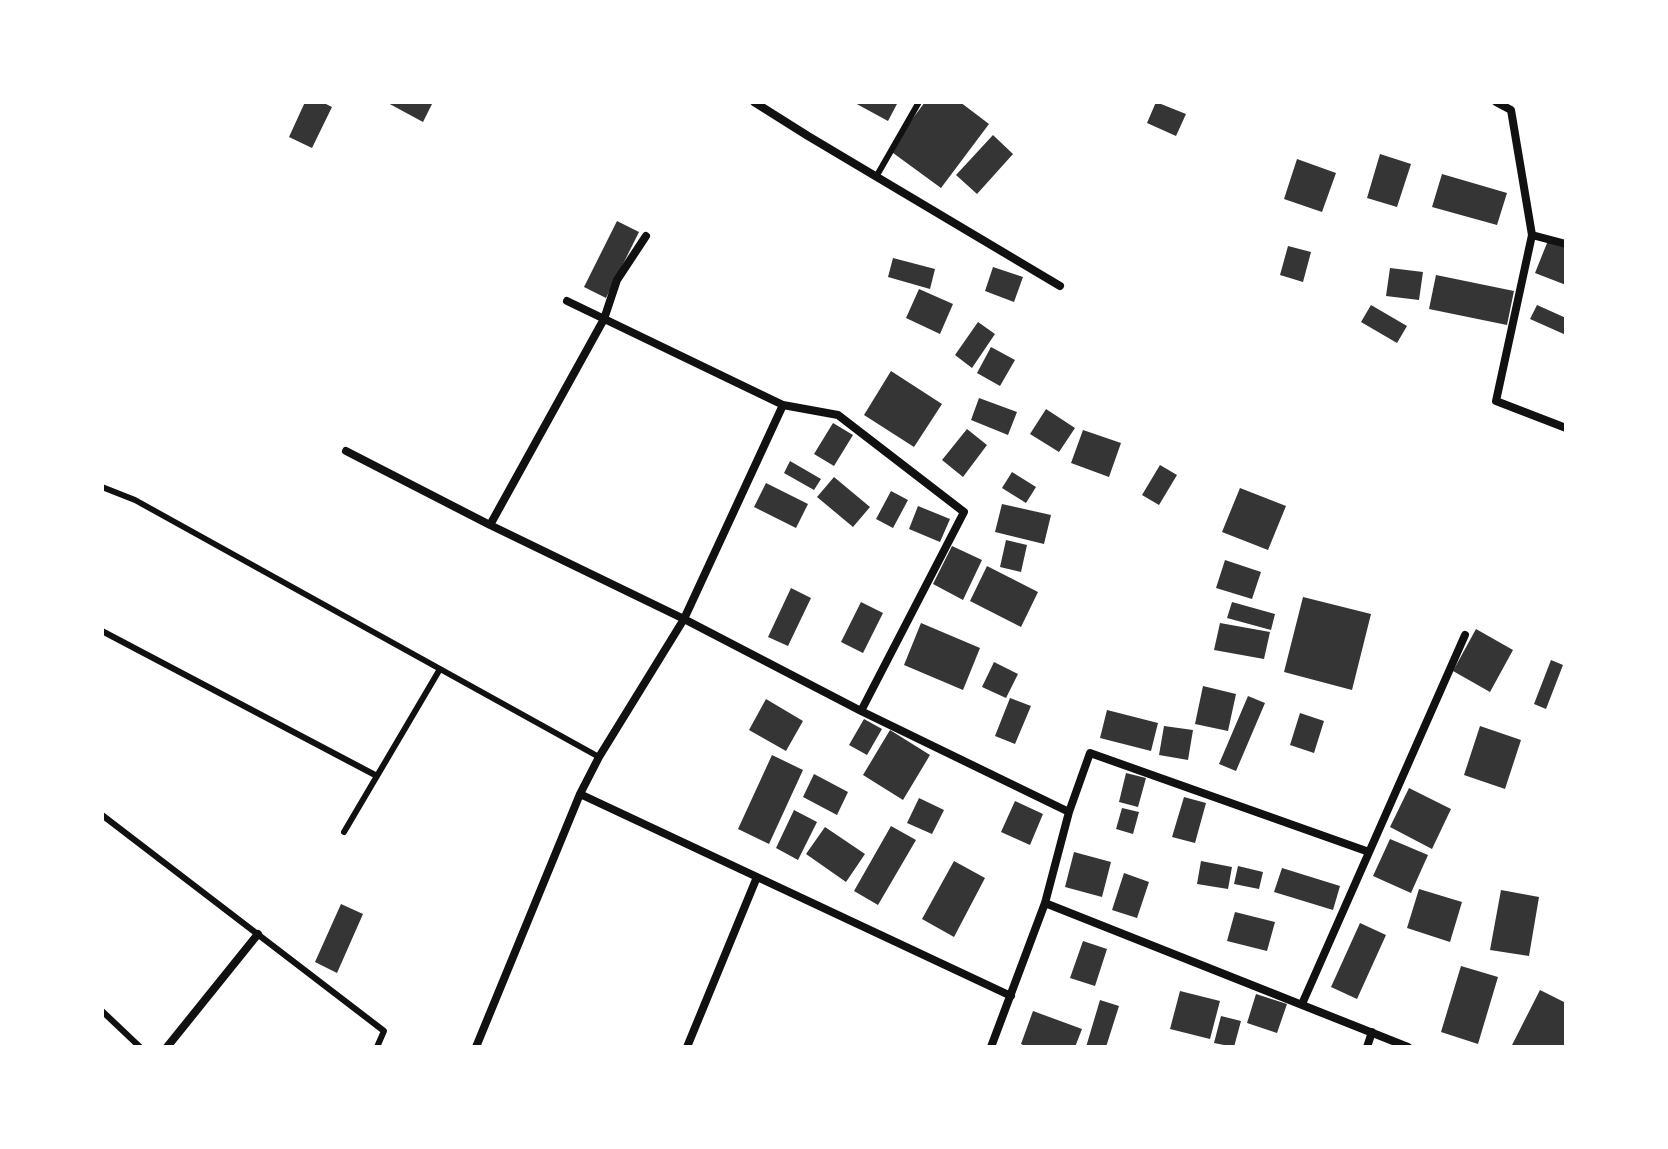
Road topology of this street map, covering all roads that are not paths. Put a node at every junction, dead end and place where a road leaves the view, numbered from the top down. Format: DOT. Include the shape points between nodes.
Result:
graph roads {
  1 [pos="754,102"];
  2 [pos="773,102"];
  3 [pos="919,102"];
  4 [pos="1496,102"];
  5 [pos="768,111"];
  6 [pos="876,177"];
  7 [pos="1532,235"];
  8 [pos="646,236"];
  9 [pos="1566,244"];
  10 [pos="1060,286"];
  11 [pos="567,301"];
  12 [pos="604,319"];
  13 [pos="783,405"];
  14 [pos="1566,428"];
  15 [pos="346,451"];
  16 [pos="102,487"];
  17 [pos="490,525"];
  18 [pos="684,619"];
  19 [pos="102,631"];
  20 [pos="1465,635"];
  21 [pos="440,669"];
  22 [pos="861,711"];
  23 [pos="599,757"];
  24 [pos="377,776"];
  25 [pos="580,794"];
  26 [pos="1069,812"];
  27 [pos="102,815"];
  28 [pos="344,832"];
  29 [pos="1369,852"];
  30 [pos="757,877"];
  31 [pos="1045,903"];
  32 [pos="258,934"];
  33 [pos="1011,996"];
  34 [pos="1302,1004"];
  35 [pos="102,1011"];
  36 [pos="1372,1032"];
  37 [pos="140,1047"];
  38 [pos="167,1047"];
  39 [pos="377,1047"];
  40 [pos="476,1047"];
  41 [pos="687,1047"];
  42 [pos="991,1047"];
  43 [pos="1367,1047"];
  44 [pos="1408,1047"];
  1 -- 5 [label="street"];
  2 -- 5 [label="lane"];
  3 -- 6 [label="lane"];
  4 -- 7 [label="street" via="1511,110"];
  5 -- 6 [label="street"];
  6 -- 10 [label="street"];
  7 -- 9 [label="street"];
  7 -- 14 [label="street" via="1496,401"];
  8 -- 12 [label="street" via="617,280"];
  11 -- 12 [label="street"];
  12 -- 13 [label="street"];
  12 -- 17 [label="street"];
  13 -- 18 [label="street"];
  13 -- 22 [label="street" via="838,415 964,512"];
  15 -- 17 [label="street"];
  16 -- 21 [label="lane" via="135,500"];
  17 -- 18 [label="street"];
  18 -- 22 [label="street"];
  18 -- 23 [label="street"];
  19 -- 24 [label="lane"];
  20 -- 29 [label="street"];
  21 -- 23 [label="lane"];
  21 -- 24 [label="lane"];
  22 -- 26 [label="street"];
  23 -- 25 [label="street"];
  24 -- 28 [label="lane"];
  25 -- 30 [label="street"];
  25 -- 40 [label="street"];
  26 -- 29 [label="street" via="1090,753"];
  26 -- 31 [label="street"];
  27 -- 32 [label="lane"];
  29 -- 34 [label="street"];
  30 -- 33 [label="street"];
  30 -- 41 [label="street"];
  31 -- 33 [label="street"];
  31 -- 34 [label="street"];
  32 -- 38 [label="street"];
  32 -- 39 [label="lane" via="384,1031"];
  33 -- 42 [label="street"];
  34 -- 36 [label="street"];
  35 -- 37 [label="lane"];
  36 -- 43 [label="street"];
  36 -- 44 [label="street"];
}
